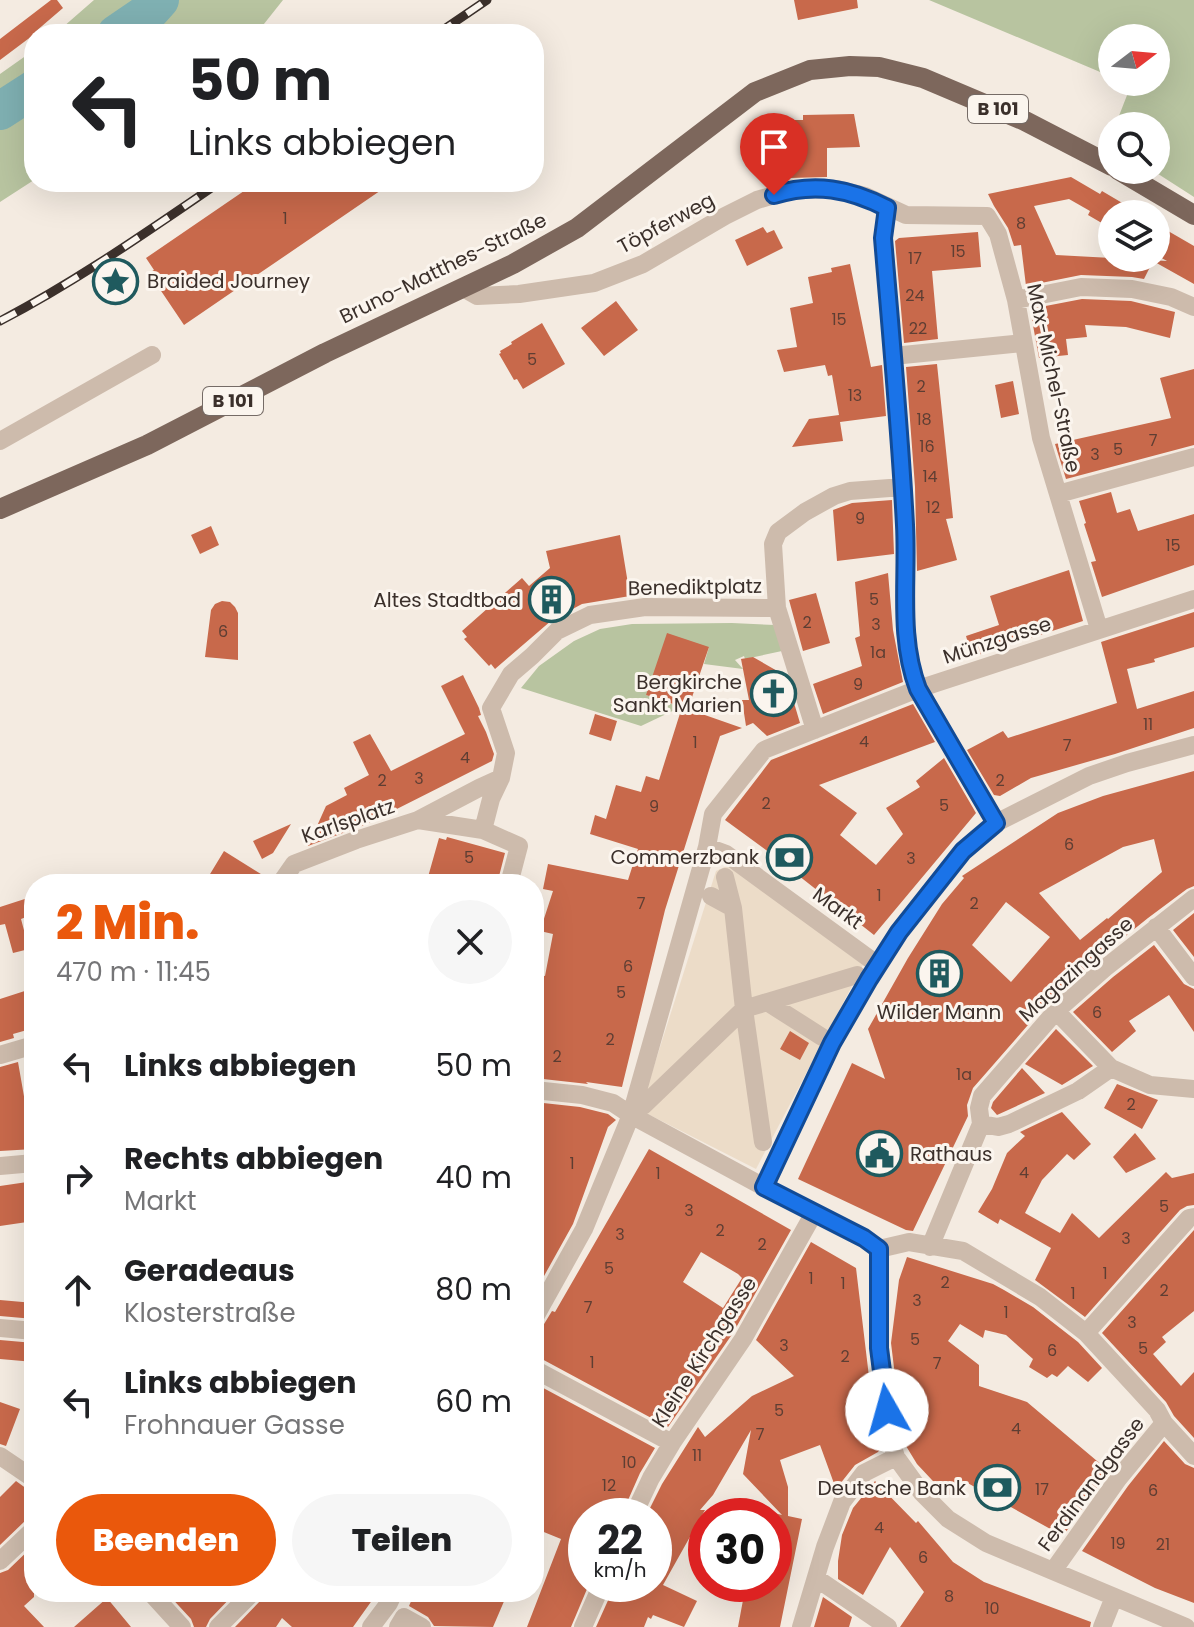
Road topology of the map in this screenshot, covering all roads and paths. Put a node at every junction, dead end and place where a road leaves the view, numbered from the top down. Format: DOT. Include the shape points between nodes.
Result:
graph roads {
  1 [pos="1098,159"];
  2 [pos="1142,184"];
  3 [pos="887,208"];
  4 [pos="906,215"];
  5 [pos="1194,215"];
  6 [pos="463,288"];
  7 [pos="1016,300"];
  8 [pos="1194,307"];
  9 [pos="1023,343"];
  10 [pos="152,355"];
  11 [pos="893,356"];
  12 [pos="0,441"];
  13 [pos="1194,457"];
  14 [pos="903,487"];
  15 [pos="1058,494"];
  16 [pos="0,509"];
  17 [pos="1194,599"];
  18 [pos="777,608"];
  19 [pos="1099,629"];
  20 [pos="918,689"];
  21 [pos="815,730"];
  22 [pos="1194,745"];
  23 [pos="501,778"];
  24 [pos="418,820"];
  25 [pos="996,823"];
  26 [pos="483,830"];
  27 [pos="707,847"];
  28 [pos="287,874"];
  29 [pos="512,874"];
  30 [pos="725,877"];
  31 [pos="711,896"];
  32 [pos="1194,898"];
  33 [pos="733,908"];
  34 [pos="1156,927"];
  35 [pos="878,965"];
  36 [pos="857,975"];
  37 [pos="1194,977"];
  38 [pos="767,1002"];
  39 [pos="744,1009"];
  40 [pos="1056,1011"];
  41 [pos="822,1037"];
  42 [pos="24,1048"];
  43 [pos="0,1055"];
  44 [pos="1111,1068"];
  45 [pos="1194,1089"];
  46 [pos="544,1091"];
  47 [pos="637,1110"];
  48 [pos="981,1124"];
  49 [pos="763,1142"];
  50 [pos="24,1164"];
  51 [pos="0,1166"];
  52 [pos="764,1187"];
  53 [pos="814,1213"];
  54 [pos="1194,1217"];
  55 [pos="930,1247"];
  56 [pos="879,1249"];
  57 [pos="544,1301"];
  58 [pos="0,1328"];
  59 [pos="24,1330"];
  60 [pos="1086,1333"];
  61 [pos="544,1374"];
  62 [pos="1164,1423"];
  63 [pos="672,1443"];
  64 [pos="0,1456"];
  65 [pos="1194,1456"];
  66 [pos="896,1457"];
  67 [pos="24,1472"];
  68 [pos="642,1498"];
  69 [pos="24,1538"];
  70 [pos="0,1561"];
  71 [pos="1053,1571"];
  72 [pos="816,1578"];
  73 [pos="1114,1597"];
  74 [pos="159,1602"];
  75 [pos="243,1602"];
  76 [pos="389,1602"];
  77 [pos="594,1602"];
  78 [pos="879,1624"];
  79 [pos="182,1627"];
  80 [pos="218,1627"];
  81 [pos="371,1627"];
  82 [pos="398,1627"];
  83 [pos="422,1627"];
  84 [pos="583,1627"];
  85 [pos="801,1627"];
  86 [pos="1102,1627"];
  87 [pos="1186,1627"];
  1 -- 6 [label="main road, Bruno-Matthes-Straße / B 101" via="923,78 879,67 810,70 755,92 577,228"];
  2 -- 5 [label="main road"];
  3 -- 4 [label="street, Töpferweg"];
  3 -- 6 [label="street, Töpferweg" via="837,189 791,190 757,200 643,264 594,283 477,296"];
  3 -- 11 [label="street" via="883,238"];
  4 -- 7 [label="street, Max-Michel-Straße" via="987,216 998,234"];
  6 -- 16 [label="main road, Bruno-Matthes-Straße / B 101" via="147,445"];
  7 -- 8 [label="street" via="1081,287 1132,289"];
  7 -- 9 [label="street, Max-Michel-Straße"];
  9 -- 11 [label="street"];
  9 -- 15 [label="street, Max-Michel-Straße"];
  10 -- 12 [label="street"];
  11 -- 14 [label="street"];
  13 -- 15 [label="street"];
  14 -- 18 [label="street" via="834,496 778,532 773,544"];
  14 -- 20 [label="street" via="907,640"];
  15 -- 19 [label="street, Max-Michel-Straße"];
  17 -- 19 [label="street, Münzgasse"];
  18 -- 21 [label="street"];
  18 -- 23 [label="street, Benediktplatz" via="645,607 590,615 557,631 511,674 491,708 506,753"];
  19 -- 20 [label="street, Münzgasse"];
  20 -- 21 [label="street, Münzgasse"];
  20 -- 25 [label="street"];
  21 -- 27 [label="street, Münzgasse" via="764,750 713,814"];
  22 -- 25 [label="street" via="1089,776"];
  23 -- 24 [label="street, Karlsplatz"];
  23 -- 26 [label="street"];
  24 -- 26 [label="street, Karlsplatz"];
  24 -- 28 [label="street, Karlsplatz" via="294,864"];
  25 -- 35 [label="street" via="963,851"];
  26 -- 29 [label="street, Karlsplatz" via="519,846"];
  27 -- 35 [label="street, Markt" via="726,854"];
  27 -- 47 [label="street"];
  30 -- 33 [label="street"];
  31 -- 33 [label="street"];
  32 -- 34 [label="street, Magazingasse"];
  33 -- 39 [label="street"];
  34 -- 37 [label="street"];
  34 -- 40 [label="street, Magazingasse"];
  35 -- 52 [label="street" via="832,1043"];
  36 -- 38 [label="street"];
  38 -- 39 [label="street"];
  38 -- 41 [label="street"];
  39 -- 47 [label="street"];
  39 -- 49 [label="street"];
  40 -- 44 [label="street"];
  40 -- 48 [label="street, Magazingasse" via="982,1096"];
  42 -- 43 [label="street"];
  44 -- 45 [label="street" via="1150,1085"];
  44 -- 48 [label="street" via="1078,1091 1009,1124"];
  46 -- 47 [label="street"];
  47 -- 52 [label="street"];
  47 -- 57 [label="street" via="584,1229"];
  48 -- 55 [label="street, Magazingasse"];
  50 -- 51 [label="street"];
  52 -- 53 [label="street"];
  53 -- 56 [label="street"];
  53 -- 63 [label="street, Kleine Kirchgasse" via="743,1339"];
  54 -- 60 [label="street"];
  55 -- 56 [label="street" via="909,1242"];
  55 -- 60 [label="street" via="963,1251 1040,1297"];
  56 -- 66 [label="street" via="879,1348"];
  58 -- 59 [label="street"];
  60 -- 62 [label="street"];
  61 -- 63 [label="street"];
  62 -- 65 [label="street"];
  62 -- 71 [label="street, Ferdinandgasse"];
  63 -- 68 [label="street, Kleine Kirchgasse"];
  64 -- 67 [label="street"];
  66 -- 71 [label="street" via="948,1519 986,1543"];
  66 -- 72 [label="street" via="864,1473 842,1502"];
  69 -- 70 [label="street"];
  71 -- 73 [label="street"];
  72 -- 78 [label="street"];
  72 -- 85 [label="street"];
  73 -- 86 [label="street"];
  73 -- 87 [label="street"];
  74 -- 79 [label="street"];
  75 -- 80 [label="street"];
  76 -- 81 [label="street"];
  77 -- 84 [label="street"];
  82 -- 83 [label="street" via="404,1617"];
}
